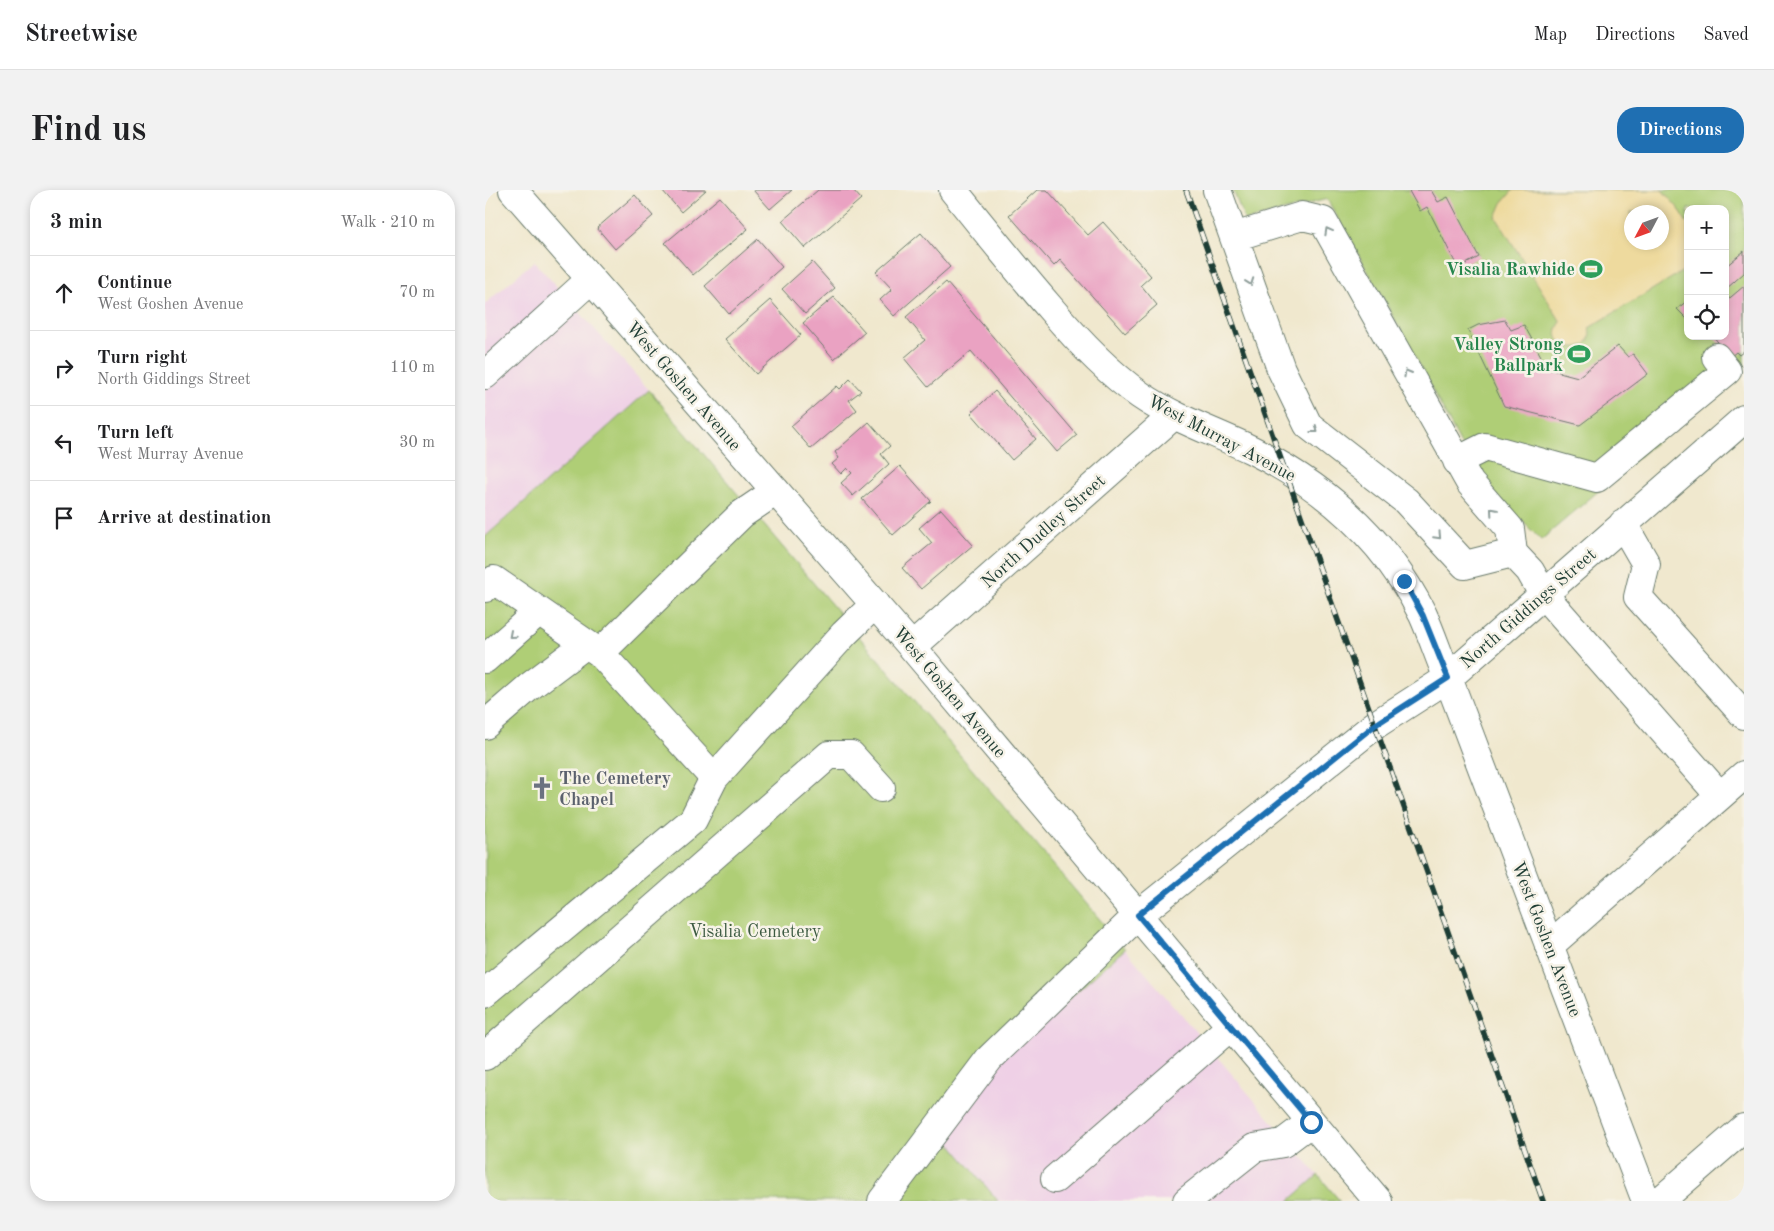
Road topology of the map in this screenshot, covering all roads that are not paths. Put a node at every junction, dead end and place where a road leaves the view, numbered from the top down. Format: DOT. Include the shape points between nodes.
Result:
graph roads {
  1 [pos="513,190"];
  2 [pos="953,190"];
  3 [pos="1217,190"];
  4 [pos="1234,236"];
  5 [pos="591,280"];
  6 [pos="1716,357"];
  7 [pos="485,375"];
  8 [pos="1174,415"];
  9 [pos="1744,419"];
  10 [pos="1457,461"];
  11 [pos="776,491"];
  12 [pos="1623,524"];
  13 [pos="1513,553"];
  14 [pos="490,584"];
  15 [pos="1543,594"];
  16 [pos="875,604"];
  17 [pos="539,612"];
  18 [pos="912,647"];
  19 [pos="593,649"];
  20 [pos="485,658"];
  21 [pos="1448,678"];
  22 [pos="1744,715"];
  23 [pos="485,725"];
  24 [pos="1744,775"];
  25 [pos="714,778"];
  26 [pos="881,788"];
  27 [pos="1720,796"];
  28 [pos="1138,915"];
  29 [pos="1549,946"];
  30 [pos="485,993"];
  31 [pos="1231,1026"];
  32 [pos="485,1056"];
  33 [pos="1311,1122"];
  34 [pos="1744,1128"];
  35 [pos="1055,1179"];
  36 [pos="882,1201"];
  37 [pos="1187,1201"];
  38 [pos="1377,1201"];
  39 [pos="1646,1201"];
  40 [pos="1660,1201"];
  1 -- 5 [label="street, West Goshen Avenue"];
  2 -- 8 [label="street, West Murray Avenue" via="1086,349 1141,396"];
  3 -- 4 [label="street"];
  10 -- 4 [label="street, one-way" via="1323,221 1302,216"];
  4 -- 13 [label="street, one-way" via="1281,370 1308,424 1406,502 1465,565"];
  5 -- 7 [label="street"];
  5 -- 11 [label="street, West Goshen Avenue"];
  6 -- 10 [label="street" via="1727,370 1597,478 1485,446"];
  8 -- 18 [label="street, North Dudley Street"];
  8 -- 21 [label="street, West Murray Avenue" via="1285,469 1332,499 1360,525 1404,581 1423,616"];
  9 -- 12 [label="street, North Giddings Street"];
  13 -- 10 [label="street, one-way" via="1510,530 1470,483"];
  11 -- 16 [label="street, West Goshen Avenue"];
  11 -- 19 [label="street" via="742,514"];
  12 -- 15 [label="street, North Giddings Street"];
  12 -- 22 [label="street" via="1646,564 1637,597"];
  13 -- 15 [label="street" via="1530,571"];
  14 -- 17 [label="street"];
  15 -- 21 [label="street, North Giddings Street"];
  15 -- 27 [label="street"];
  16 -- 18 [label="street, West Goshen Avenue"];
  16 -- 25 [label="street"];
  17 -- 19 [label="street"];
  17 -- 20 [label="street, one-way"];
  18 -- 28 [label="street, West Goshen Avenue"];
  19 -- 23 [label="street" via="529,687"];
  19 -- 25 [label="street"];
  21 -- 28 [label="street, North Giddings Street" via="1375,725"];
  21 -- 29 [label="street, West Goshen Avenue"];
  24 -- 27 [label="street"];
  25 -- 30 [label="street" via="693,820"];
  26 -- 32 [label="street" via="851,755 829,755"];
  27 -- 29 [label="street"];
  28 -- 31 [label="street, West Goshen Avenue"];
  28 -- 36 [label="street, North Giddings Street" via="989,1059"];
  29 -- 39 [label="street, West Goshen Avenue"];
  31 -- 33 [label="street, West Goshen Avenue"];
  31 -- 35 [label="street"];
  33 -- 37 [label="street" via="1283,1143 1249,1151"];
  33 -- 38 [label="street, West Goshen Avenue"];
  34 -- 40 [label="street"];
}
